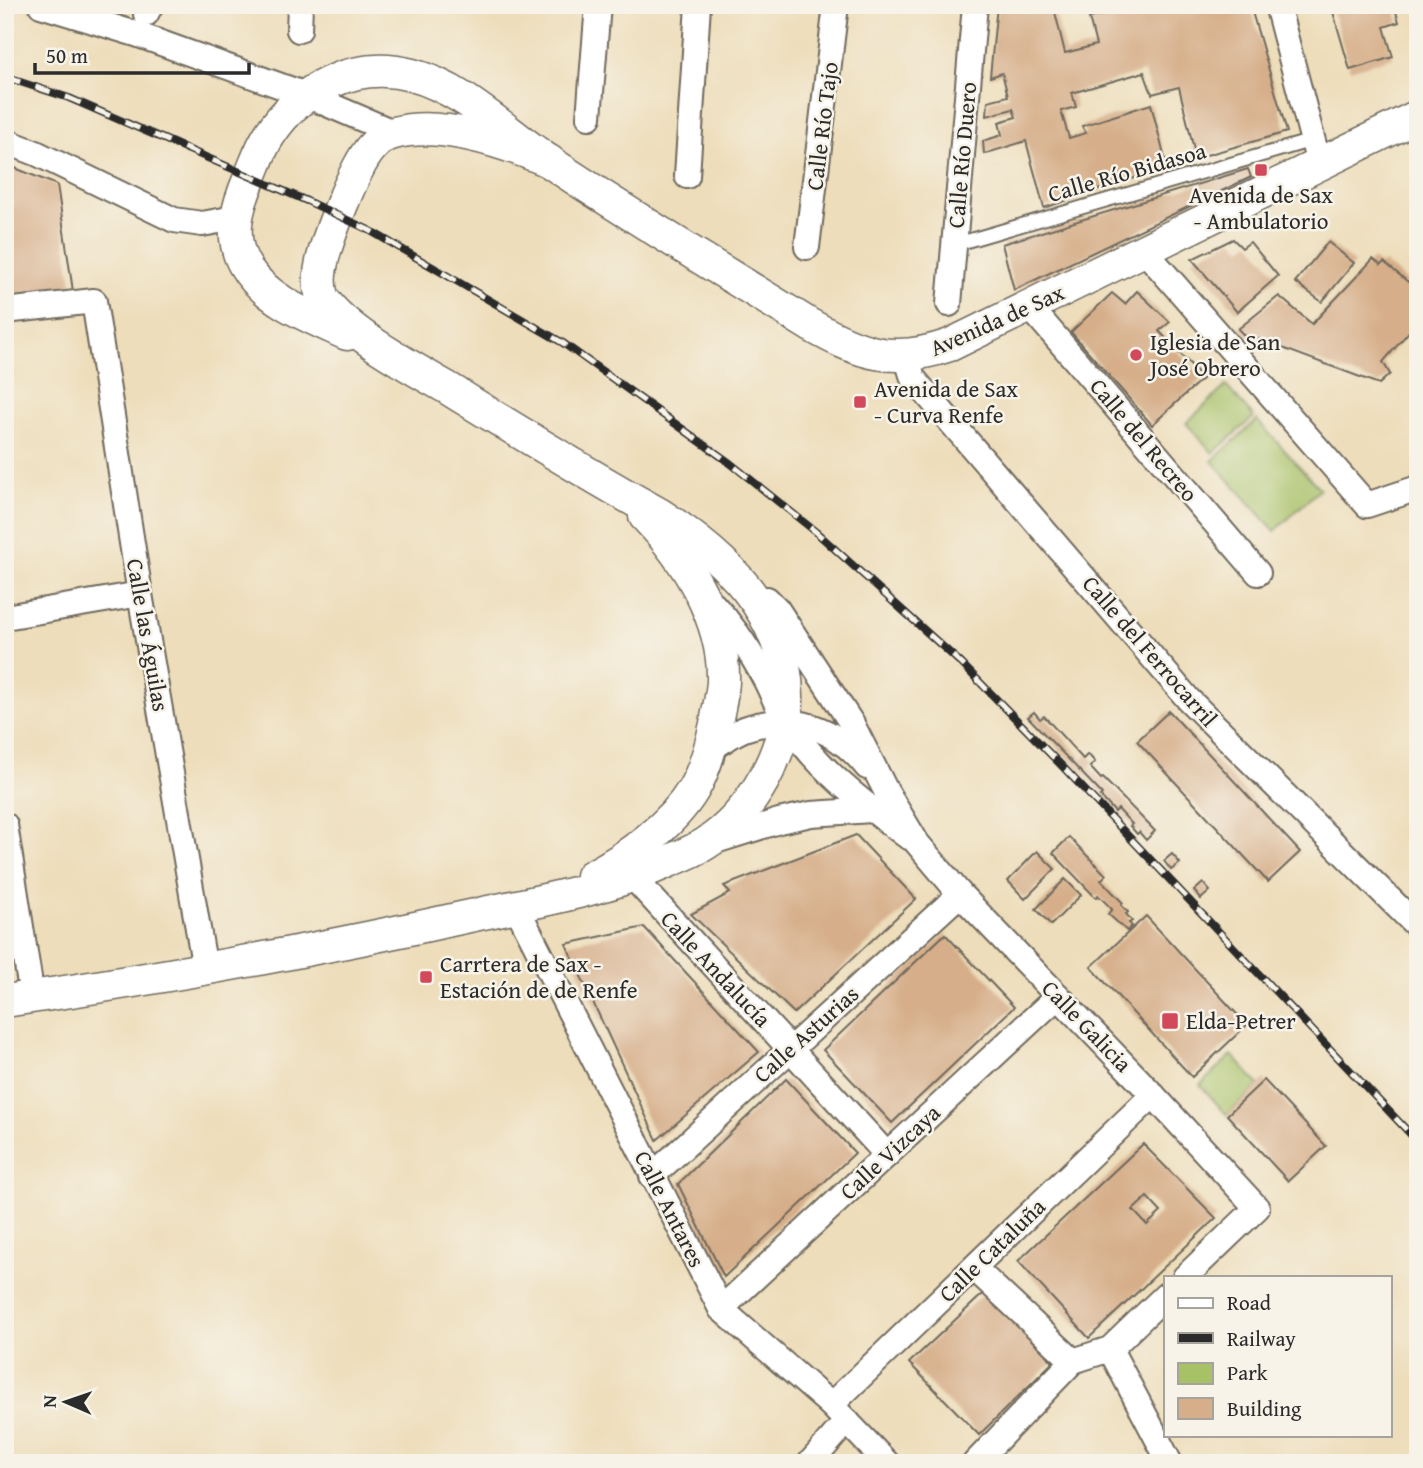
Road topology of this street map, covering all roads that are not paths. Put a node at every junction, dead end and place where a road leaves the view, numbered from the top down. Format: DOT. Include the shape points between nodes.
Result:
graph roads {
  1 [pos="41,5"];
  2 [pos="598,5"];
  3 [pos="698,5"];
  4 [pos="836,5"];
  5 [pos="975,5"];
  6 [pos="1277,5"];
  7 [pos="306,95"];
  8 [pos="1418,116"];
  9 [pos="589,117"];
  10 [pos="395,133"];
  11 [pos="5,141"];
  12 [pos="1316,152"];
  13 [pos="549,161"];
  14 [pos="687,176"];
  15 [pos="235,218"];
  16 [pos="953,245"];
  17 [pos="807,247"];
  18 [pos="1144,250"];
  19 [pos="949,304"];
  20 [pos="1030,307"];
  21 [pos="5,311"];
  22 [pos="390,354"];
  23 [pos="906,356"];
  24 [pos="1418,488"];
  25 [pos="622,494"];
  26 [pos="1258,573"];
  27 [pos="744,583"];
  28 [pos="699,591"];
  29 [pos="140,594"];
  30 [pos="5,617"];
  31 [pos="787,722"];
  32 [pos="710,749"];
  33 [pos="879,801"];
  34 [pos="5,825"];
  35 [pos="704,845"];
  36 [pos="632,876"];
  37 [pos="960,894"];
  38 [pos="526,904"];
  39 [pos="1418,927"];
  40 [pos="205,969"];
  41 [pos="1058,996"];
  42 [pos="19,999"];
  43 [pos="789,1048"];
  44 [pos="1153,1095"];
  45 [pos="887,1155"];
  46 [pos="652,1175"];
  47 [pos="974,1268"];
  48 [pos="1186,1276"];
  49 [pos="1164,1298"];
  50 [pos="721,1309"];
  51 [pos="1110,1349"];
  52 [pos="1073,1361"];
  53 [pos="839,1413"];
  54 [pos="810,1463"];
  55 [pos="887,1463"];
  56 [pos="975,1463"];
  57 [pos="1170,1463"];
  1 -- 7 [label="street"];
  2 -- 9 [label="street"];
  3 -- 14 [label="street"];
  4 -- 17 [label="street, Calle Río Tajo"];
  5 -- 16 [label="street, Calle Río Duero"];
  6 -- 12 [label="street"];
  7 -- 10 [label="street"];
  7 -- 13 [label="street" via="351,74 411,74 465,100"];
  7 -- 15 [label="street" via="270,134"];
  8 -- 12 [label="street, Avenida de Sax"];
  10 -- 13 [label="street" via="433,130 482,137"];
  10 -- 22 [label="street" via="371,147 353,175 320,274 326,303"];
  11 -- 15 [label="street" via="174,220 202,224"];
  12 -- 16 [label="lane, Calle Río Bidasoa"];
  12 -- 18 [label="street, Avenida de Sax"];
  13 -- 23 [label="street, Avenida de Sax" via="843,344 867,353"];
  15 -- 22 [label="street" via="243,262 253,277 289,306"];
  16 -- 19 [label="street, Calle Río Duero"];
  18 -- 20 [label="street, Avenida de Sax"];
  18 -- 24 [label="street" via="1367,505"];
  20 -- 23 [label="street, Avenida de Sax" via="950,345"];
  20 -- 26 [label="street, Calle del Recreo"];
  21 -- 29 [label="street, Calle las Águilas" via="94,300"];
  22 -- 25 [label="street"];
  23 -- 39 [label="street, Calle del Ferrocarril" via="913,378 1189,700"];
  25 -- 27 [label="street" via="696,538"];
  25 -- 28 [label="street" via="667,539"];
  27 -- 31 [label="street" via="779,648"];
  27 -- 33 [label="street" via="777,609 852,724"];
  28 -- 31 [label="street" via="734,632"];
  28 -- 32 [label="street" via="717,631 723,682"];
  29 -- 30 [label="street"];
  29 -- 40 [label="street, Calle las Águilas"];
  31 -- 32 [label="street" via="743,730"];
  31 -- 33 [label="street" via="827,730 861,760"];
  31 -- 35 [label="street" via="772,765 759,785 738,814"];
  32 -- 38 [label="street" via="692,791 652,835 602,871"];
  33 -- 35 [label="street" via="779,821"];
  33 -- 37 [label="street, Calle Galicia"];
  34 -- 42 [label="street"];
  35 -- 36 [label="street"];
  36 -- 38 [label="street" via="586,892"];
  36 -- 43 [label="street, Calle Andalucía"];
  37 -- 41 [label="street, Calle Galicia"];
  37 -- 43 [label="street, Calle Asturias"];
  38 -- 40 [label="street"];
  38 -- 46 [label="street, Calle Antares"];
  40 -- 42 [label="street"];
  41 -- 44 [label="street, Calle Galicia"];
  41 -- 45 [label="street, Calle Vizcaya"];
  43 -- 45 [label="street, Calle Andalucía"];
  43 -- 46 [label="street, Calle Asturias"];
  44 -- 47 [label="street, Calle Cataluña"];
  44 -- 48 [label="street, Calle Galicia" via="1257,1208"];
  45 -- 50 [label="street, Calle Vizcaya"];
  46 -- 50 [label="street, Calle Antares"];
  47 -- 52 [label="street"];
  47 -- 53 [label="street, Calle Cataluña"];
  49 -- 51 [label="street"];
  50 -- 53 [label="street, Calle Antares"];
  51 -- 52 [label="street"];
  51 -- 57 [label="street"];
  52 -- 56 [label="street"];
  53 -- 54 [label="street, Calle Cataluña"];
  53 -- 55 [label="street, Calle Antares"];
}
